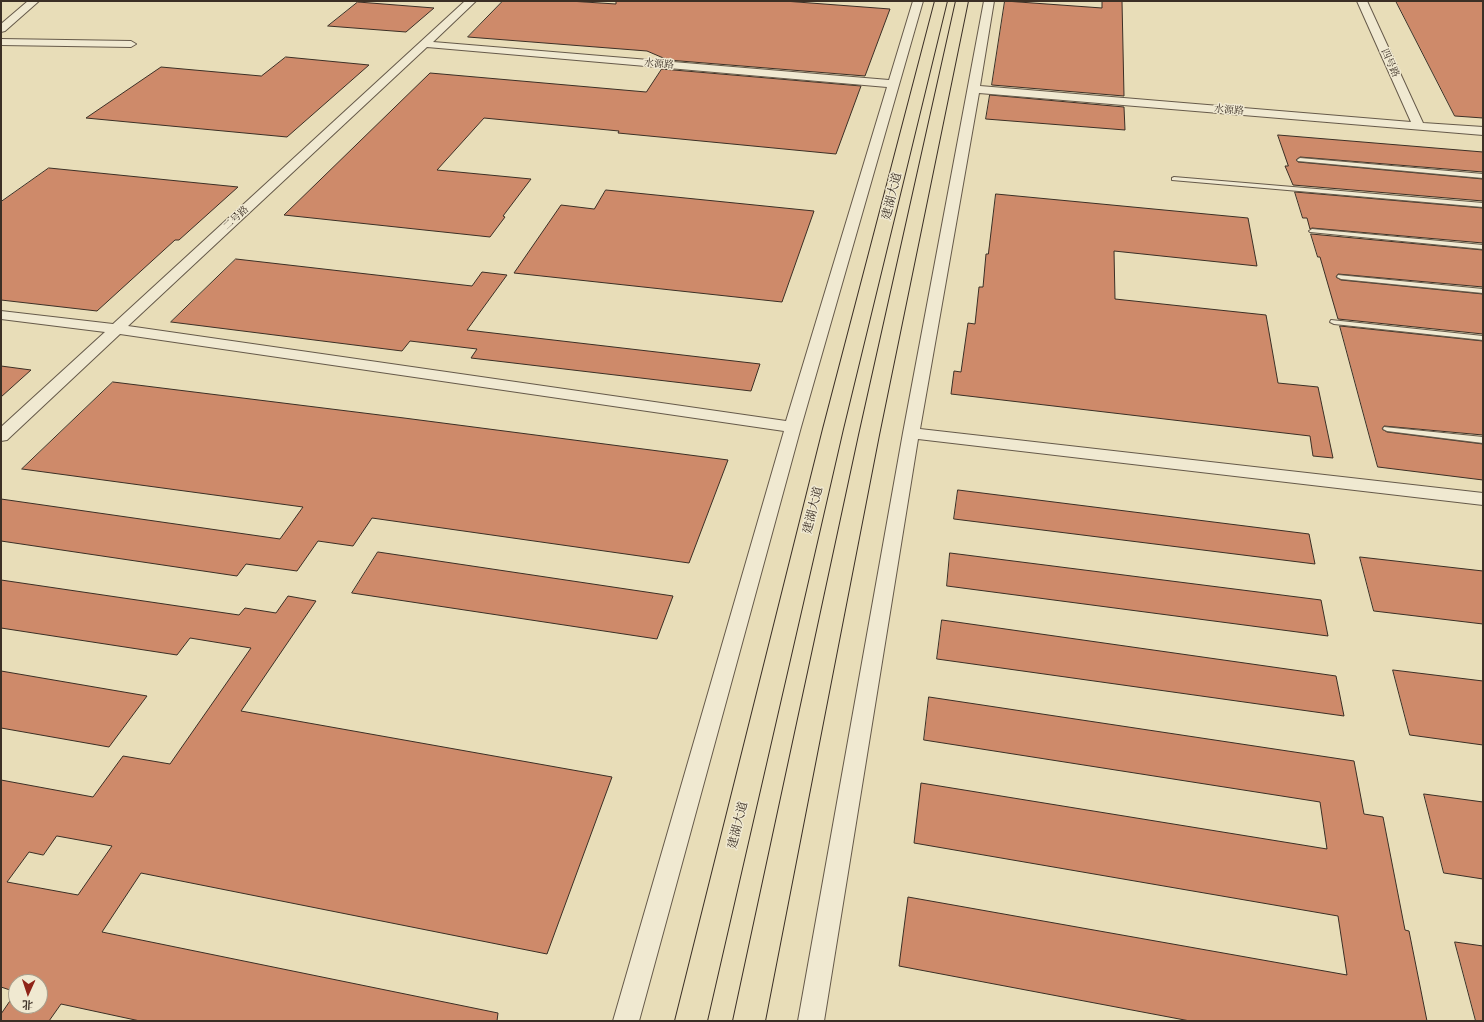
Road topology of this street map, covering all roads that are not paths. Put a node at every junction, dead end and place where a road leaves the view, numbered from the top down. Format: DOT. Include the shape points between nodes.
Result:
graph roads {
  1 [pos="34,1"];
  2 [pos="471,1"];
  3 [pos="918,1"];
  4 [pos="941,1"];
  5 [pos="962,1"];
  6 [pos="988,1"];
  7 [pos="1362,1"];
  8 [pos="1,29"];
  9 [pos="1,42"];
  10 [pos="131,44"];
  11 [pos="425,44"];
  12 [pos="894,84"];
  13 [pos="974,89"];
  14 [pos="1418,125"];
  15 [pos="1483,130"];
  16 [pos="1300,160"];
  17 [pos="1483,176"];
  18 [pos="1174,179"];
  19 [pos="1483,205"];
  20 [pos="1312,231"];
  21 [pos="1483,247"];
  22 [pos="1341,278"];
  23 [pos="1483,291"];
  24 [pos="1,315"];
  25 [pos="1334,322"];
  26 [pos="116,329"];
  27 [pos="1483,338"];
  28 [pos="793,427"];
  29 [pos="1387,429"];
  30 [pos="911,434"];
  31 [pos="1,436"];
  32 [pos="1483,440"];
  33 [pos="1483,499"];
  34 [pos="626,1021"];
  35 [pos="690,1021"];
  36 [pos="749,1021"];
  37 [pos="811,1021"];
  1 -- 8 [label="street"];
  2 -- 11 [label="street, 二号路"];
  3 -- 12 [label="street"];
  4 -- 35 [label="main road, 建湖大道" via="831,437"];
  5 -- 36 [label="main road" via="869,434"];
  6 -- 13 [label="street"];
  7 -- 14 [label="street, 四号路"];
  9 -- 10 [label="street"];
  11 -- 12 [label="street, 水源路"];
  11 -- 26 [label="street, 二号路"];
  12 -- 28 [label="street"];
  13 -- 14 [label="street, 水源路"];
  13 -- 30 [label="street"];
  14 -- 15 [label="street, 水源路"];
  16 -- 17 [label="lane"];
  18 -- 19 [label="lane"];
  20 -- 21 [label="lane"];
  22 -- 23 [label="lane"];
  24 -- 26 [label="street"];
  25 -- 27 [label="lane"];
  26 -- 28 [label="street"];
  26 -- 31 [label="street, 二号路"];
  28 -- 34 [label="street"];
  29 -- 32 [label="lane"];
  30 -- 33 [label="street"];
  30 -- 37 [label="street"];
}
